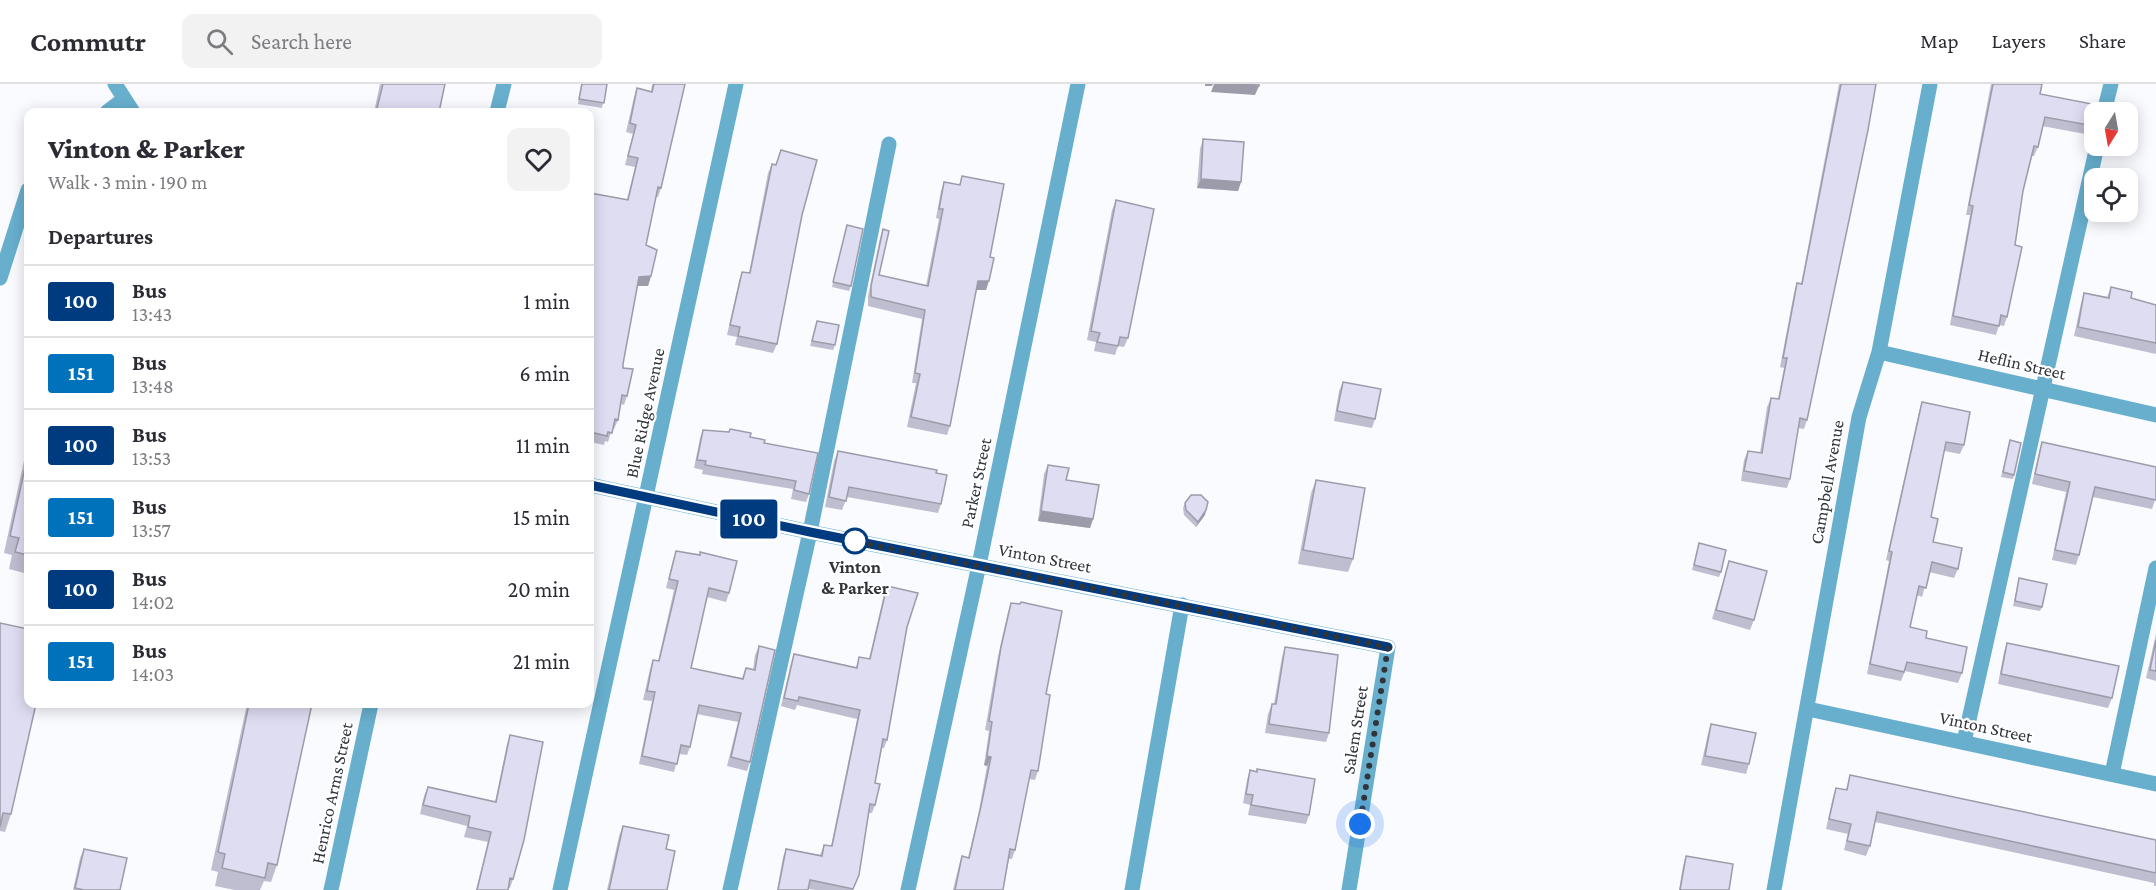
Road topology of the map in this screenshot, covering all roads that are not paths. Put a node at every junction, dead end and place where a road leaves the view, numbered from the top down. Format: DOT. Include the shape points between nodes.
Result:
graph roads {
  1 [pos="115,84"];
  2 [pos="504,84"];
  3 [pos="736,84"];
  4 [pos="1078,84"];
  5 [pos="1930,84"];
  6 [pos="2111,84"];
  7 [pos="124,99"];
  8 [pos="2106,102"];
  9 [pos="112,108"];
  10 [pos="130,108"];
  11 [pos="498,108"];
  12 [pos="889,144"];
  13 [pos="2095,156"];
  14 [pos="24,203"];
  15 [pos="0,278"];
  16 [pos="1879,352"];
  17 [pos="2045,388"];
  18 [pos="2156,415"];
  19 [pos="594,486"];
  20 [pos="647,497"];
  21 [pos="810,532"];
  22 [pos="979,565"];
  23 [pos="2156,568"];
  24 [pos="1182,605"];
  25 [pos="1388,647"];
  26 [pos="370,708"];
  27 [pos="1808,709"];
  28 [pos="1964,742"];
  29 [pos="2112,774"];
  30 [pos="2156,784"];
  31 [pos="1777,889"];
  32 [pos="331,890"];
  33 [pos="560,890"];
  34 [pos="730,890"];
  35 [pos="908,890"];
  36 [pos="1132,890"];
  37 [pos="1349,890"];
  1 -- 7 [label="street"];
  2 -- 11 [label="street"];
  3 -- 20 [label="street, Blue Ridge Avenue"];
  4 -- 22 [label="street, Parker Street"];
  5 -- 16 [label="street, Campbell Avenue"];
  6 -- 8 [label="street"];
  7 -- 9 [label="street"];
  7 -- 10 [label="street"];
  12 -- 21 [label="street"];
  13 -- 17 [label="street"];
  14 -- 15 [label="street"];
  16 -- 17 [label="street, Heflin Street"];
  16 -- 27 [label="street, Campbell Avenue" via="1859,417"];
  17 -- 18 [label="street, Heflin Street"];
  17 -- 28 [label="street"];
  19 -- 20 [label="street, Vinton Street"];
  20 -- 21 [label="street, Vinton Street"];
  20 -- 33 [label="street, Blue Ridge Avenue"];
  21 -- 22 [label="street, Vinton Street"];
  21 -- 34 [label="street"];
  22 -- 24 [label="street, Vinton Street"];
  22 -- 35 [label="street, Parker Street"];
  23 -- 29 [label="street"];
  24 -- 25 [label="street, Vinton Street"];
  24 -- 36 [label="street"];
  25 -- 37 [label="street, Salem Street"];
  26 -- 32 [label="street, Henrico Arms Street"];
  27 -- 28 [label="street, Vinton Street"];
  27 -- 31 [label="street, Campbell Avenue"];
  28 -- 29 [label="street, Vinton Street"];
  29 -- 30 [label="street, Vinton Street"];
}
